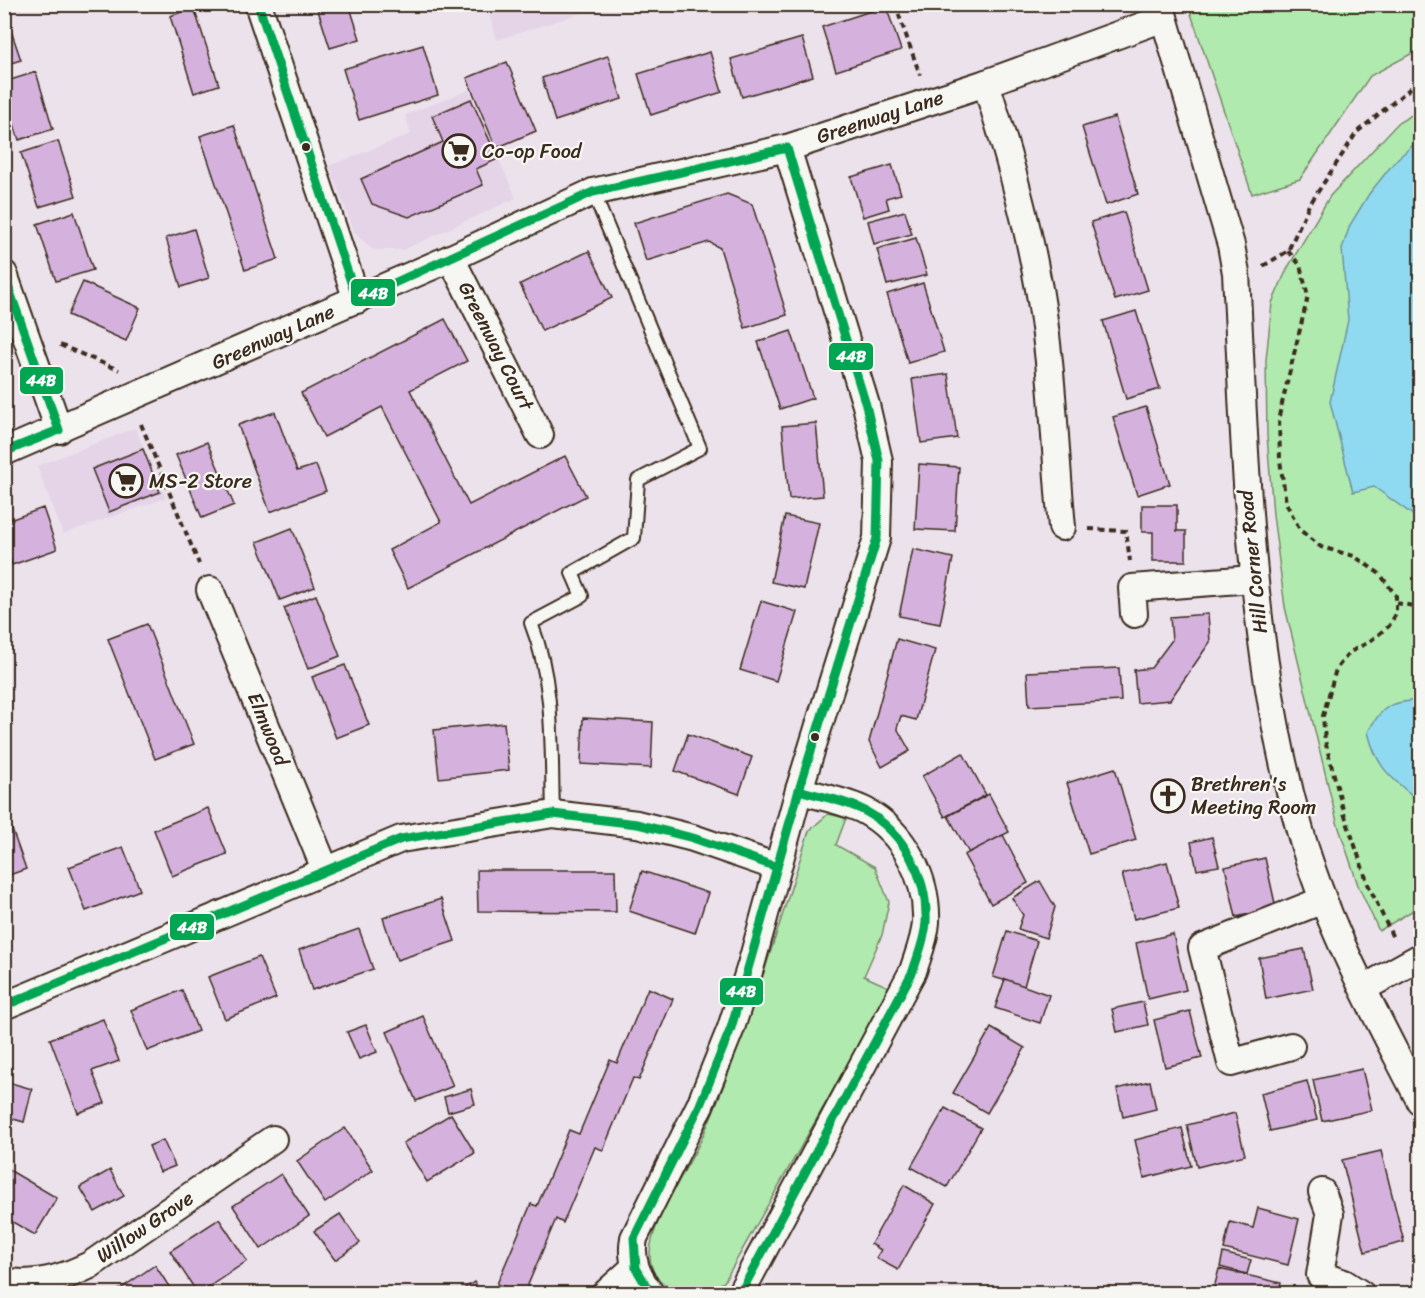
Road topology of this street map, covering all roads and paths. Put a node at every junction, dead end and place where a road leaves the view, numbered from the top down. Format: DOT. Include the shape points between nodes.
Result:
graph roads {
  1 [pos="258,4"];
  2 [pos="895,4"];
  3 [pos="1162,11"];
  4 [pos="1420,82"];
  5 [pos="987,83"];
  6 [pos="928,101"];
  7 [pos="787,148"];
  8 [pos="593,192"];
  9 [pos="1288,251"];
  10 [pos="452,258"];
  11 [pos="1236,273"];
  12 [pos="4,274"];
  13 [pos="357,300"];
  14 [pos="30,347"];
  15 [pos="131,399"];
  16 [pos="60,430"];
  17 [pos="540,435"];
  18 [pos="4,452"];
  19 [pos="1062,527"];
  20 [pos="1253,579"];
  21 [pos="1132,588"];
  22 [pos="210,590"];
  23 [pos="1396,603"];
  24 [pos="1420,607"];
  25 [pos="1134,614"];
  26 [pos="799,790"];
  27 [pos="553,814"];
  28 [pos="777,867"];
  29 [pos="325,869"];
  30 [pos="1323,900"];
  31 [pos="1413,961"];
  32 [pos="1364,988"];
  33 [pos="4,1006"];
  34 [pos="1291,1046"];
  35 [pos="1420,1101"];
  36 [pos="273,1139"];
  37 [pos="1322,1192"];
  38 [pos="635,1267"];
  39 [pos="4,1281"];
  40 [pos="1317,1284"];
  41 [pos="605,1293"];
  42 [pos="651,1293"];
  43 [pos="740,1293"];
  44 [pos="1361,1293"];
  1 -- 13 [label="street"];
  2 -- 6 [label="path"];
  3 -- 5 [label="street, Greenway Lane"];
  3 -- 11 [label="street, Hill Corner Road" via="1220,202"];
  4 -- 9 [label="path" via="1357,132 1308,207"];
  5 -- 6 [label="street, Greenway Lane"];
  5 -- 19 [label="street" via="1013,170 1037,274"];
  6 -- 7 [label="street, Greenway Lane"];
  7 -- 8 [label="street, Greenway Lane"];
  7 -- 26 [label="street" via="866,405 879,461 877,538"];
  8 -- 10 [label="street, Greenway Lane"];
  8 -- 27 [label="lane" via="700,448 638,480 634,538 572,573 582,596 531,623 543,653 548,681"];
  9 -- 11 [label="path" via="1259,269"];
  9 -- 23 [label="path" via="1300,264 1308,296 1279,416 1286,503 1300,530 1321,547 1354,556 1380,574 1396,596"];
  10 -- 13 [label="street, Greenway Lane"];
  10 -- 17 [label="street, Greenway Court"];
  11 -- 20 [label="street, Hill Corner Road" via="1243,459"];
  12 -- 14 [label="street"];
  13 -- 15 [label="street, Greenway Lane"];
  14 -- 15 [label="path" via="51,341 119,370"];
  14 -- 16 [label="street"];
  15 -- 16 [label="street, Greenway Lane"];
  15 -- 22 [label="path"];
  16 -- 18 [label="street, Greenway Lane"];
  19 -- 21 [label="path" via="1126,531"];
  20 -- 21 [label="street"];
  20 -- 30 [label="street, Hill Corner Road" via="1286,773"];
  21 -- 25 [label="street"];
  22 -- 29 [label="street, Elmwood"];
  23 -- 24 [label="path"];
  23 -- 31 [label="path" via="1396,614 1389,626 1350,652 1336,669 1323,716 1325,741 1360,865 1385,924"];
  26 -- 28 [label="street"];
  26 -- 43 [label="street" via="865,811 886,826 903,846 923,886 926,924 912,970"];
  27 -- 28 [label="street" via="637,824 693,838"];
  27 -- 29 [label="street" via="401,839"];
  28 -- 38 [label="street" via="751,965 716,1067 681,1146 633,1238"];
  29 -- 33 [label="street"];
  30 -- 32 [label="street, Hill Corner Road"];
  30 -- 34 [label="street" via="1202,948 1232,1063"];
  31 -- 32 [label="street"];
  32 -- 35 [label="street, Hill Corner Road"];
  36 -- 39 [label="street, Willow Grove" via="90,1265 55,1279"];
  37 -- 40 [label="street" via="1330,1214"];
  38 -- 41 [label="street"];
  38 -- 42 [label="street"];
  40 -- 44 [label="street" via="1344,1283"];
}
